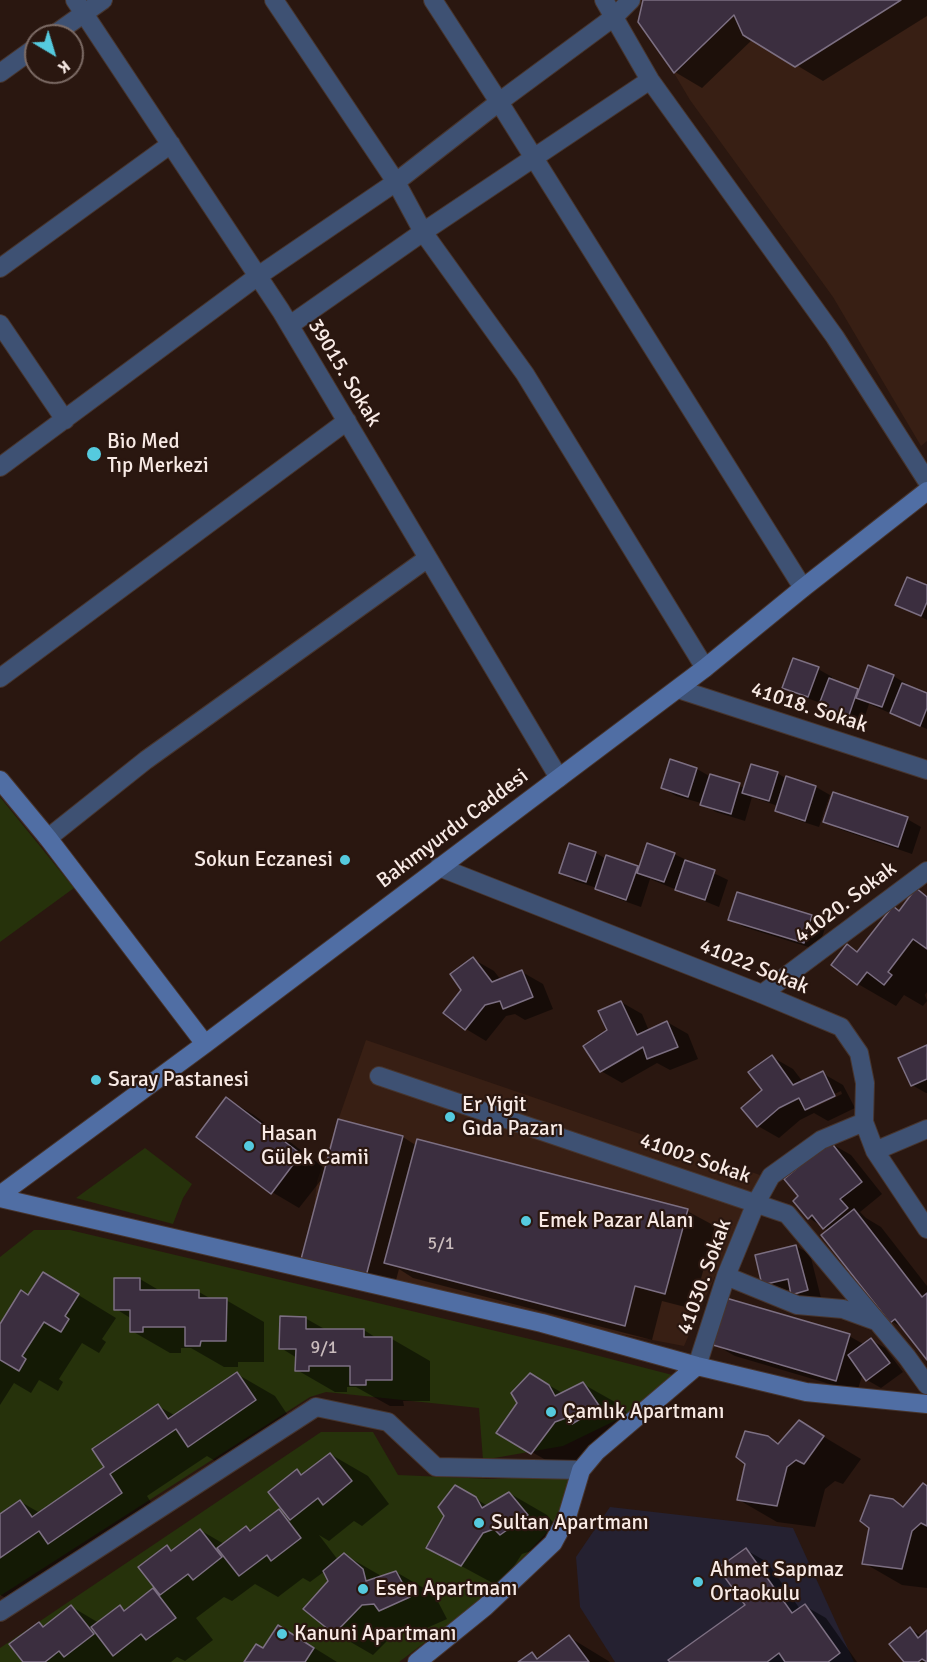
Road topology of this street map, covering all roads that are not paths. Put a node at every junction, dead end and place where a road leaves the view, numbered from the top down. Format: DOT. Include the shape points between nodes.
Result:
graph roads {
  1 [pos="104,0"];
  2 [pos="274,0"];
  3 [pos="433,0"];
  4 [pos="604,0"];
  5 [pos="631,0"];
  6 [pos="80,6"];
  7 [pos="614,17"];
  8 [pos="63,24"];
  9 [pos="24,56"];
  10 [pos="0,73"];
  11 [pos="650,80"];
  12 [pos="499,102"];
  13 [pos="171,144"];
  14 [pos="534,159"];
  15 [pos="396,182"];
  16 [pos="423,232"];
  17 [pos="0,268"];
  18 [pos="258,276"];
  19 [pos="0,324"];
  20 [pos="290,325"];
  21 [pos="65,420"];
  22 [pos="347,421"];
  23 [pos="0,467"];
  24 [pos="927,481"];
  25 [pos="927,491"];
  26 [pos="428,558"];
  27 [pos="803,588"];
  28 [pos="705,669"];
  29 [pos="0,678"];
  30 [pos="678,689"];
  31 [pos="927,770"];
  32 [pos="559,778"];
  33 [pos="0,780"];
  34 [pos="48,838"];
  35 [pos="439,867"];
  36 [pos="927,871"];
  37 [pos="762,994"];
  38 [pos="205,1044"];
  39 [pos="379,1076"];
  40 [pos="864,1122"];
  41 [pos="927,1129"];
  42 [pos="874,1151"];
  43 [pos="0,1197"];
  44 [pos="756,1203"];
  45 [pos="927,1229"];
  46 [pos="726,1276"];
  47 [pos="877,1322"];
  48 [pos="698,1366"];
  49 [pos="927,1385"];
  50 [pos="927,1404"];
  51 [pos="581,1470"];
  52 [pos="0,1612"];
  53 [pos="417,1662"];
  1 -- 6 [label="street"];
  2 -- 15 [label="street"];
  3 -- 12 [label="street"];
  4 -- 7 [label="street"];
  5 -- 7 [label="street"];
  6 -- 8 [label="street"];
  6 -- 13 [label="street, 39015. Sokak"];
  7 -- 11 [label="street"];
  7 -- 12 [label="street"];
  9 -- 10 [label="street"];
  11 -- 14 [label="street"];
  11 -- 24 [label="street" via="835,337"];
  12 -- 14 [label="street"];
  12 -- 15 [label="street"];
  13 -- 17 [label="street"];
  13 -- 18 [label="street, 39015. Sokak"];
  14 -- 16 [label="street"];
  14 -- 27 [label="street"];
  15 -- 16 [label="street"];
  15 -- 18 [label="street"];
  16 -- 20 [label="street"];
  16 -- 28 [label="street" via="525,374"];
  18 -- 20 [label="street, 39015. Sokak"];
  18 -- 21 [label="street"];
  19 -- 21 [label="street"];
  20 -- 22 [label="street, 39015. Sokak"];
  21 -- 23 [label="street"];
  22 -- 26 [label="street, 39015. Sokak"];
  22 -- 29 [label="street"];
  25 -- 27 [label="main road, Bakımyurdu Caddesi"];
  26 -- 32 [label="street, 39015. Sokak"];
  26 -- 34 [label="street" via="146,760"];
  27 -- 28 [label="main road, Bakımyurdu Caddesi"];
  28 -- 30 [label="main road, Bakımyurdu Caddesi"];
  30 -- 31 [label="street, 41018. Sokak"];
  30 -- 32 [label="main road, Bakımyurdu Caddesi"];
  32 -- 35 [label="main road, Bakımyurdu Caddesi"];
  33 -- 34 [label="main road"];
  34 -- 38 [label="main road"];
  35 -- 37 [label="street, 41022 Sokak"];
  35 -- 38 [label="main road, Bakımyurdu Caddesi"];
  36 -- 37 [label="street, 41020. Sokak"];
  37 -- 40 [label="street, 41022 Sokak" via="841,1027 859,1053 865,1083"];
  38 -- 43 [label="main road, Bakımyurdu Caddesi"];
  39 -- 44 [label="street, 41002 Sokak"];
  40 -- 42 [label="street, 41022 Sokak"];
  40 -- 44 [label="street, 41030. Sokak" via="821,1140 771,1176"];
  41 -- 42 [label="street"];
  42 -- 45 [label="street, 41022 Sokak"];
  43 -- 48 [label="main road" via="542,1323"];
  44 -- 46 [label="street, 41030. Sokak"];
  44 -- 47 [label="street, 41002 Sokak" via="787,1214"];
  46 -- 47 [label="street" via="797,1305 843,1309"];
  46 -- 48 [label="street, 41030. Sokak"];
  47 -- 49 [label="street, 41002 Sokak"];
  48 -- 50 [label="main road" via="806,1392"];
  48 -- 51 [label="main road" via="596,1452"];
  51 -- 52 [label="street" via="436,1467 388,1422 316,1407"];
  51 -- 53 [label="main road" via="567,1517 553,1544"];
}
